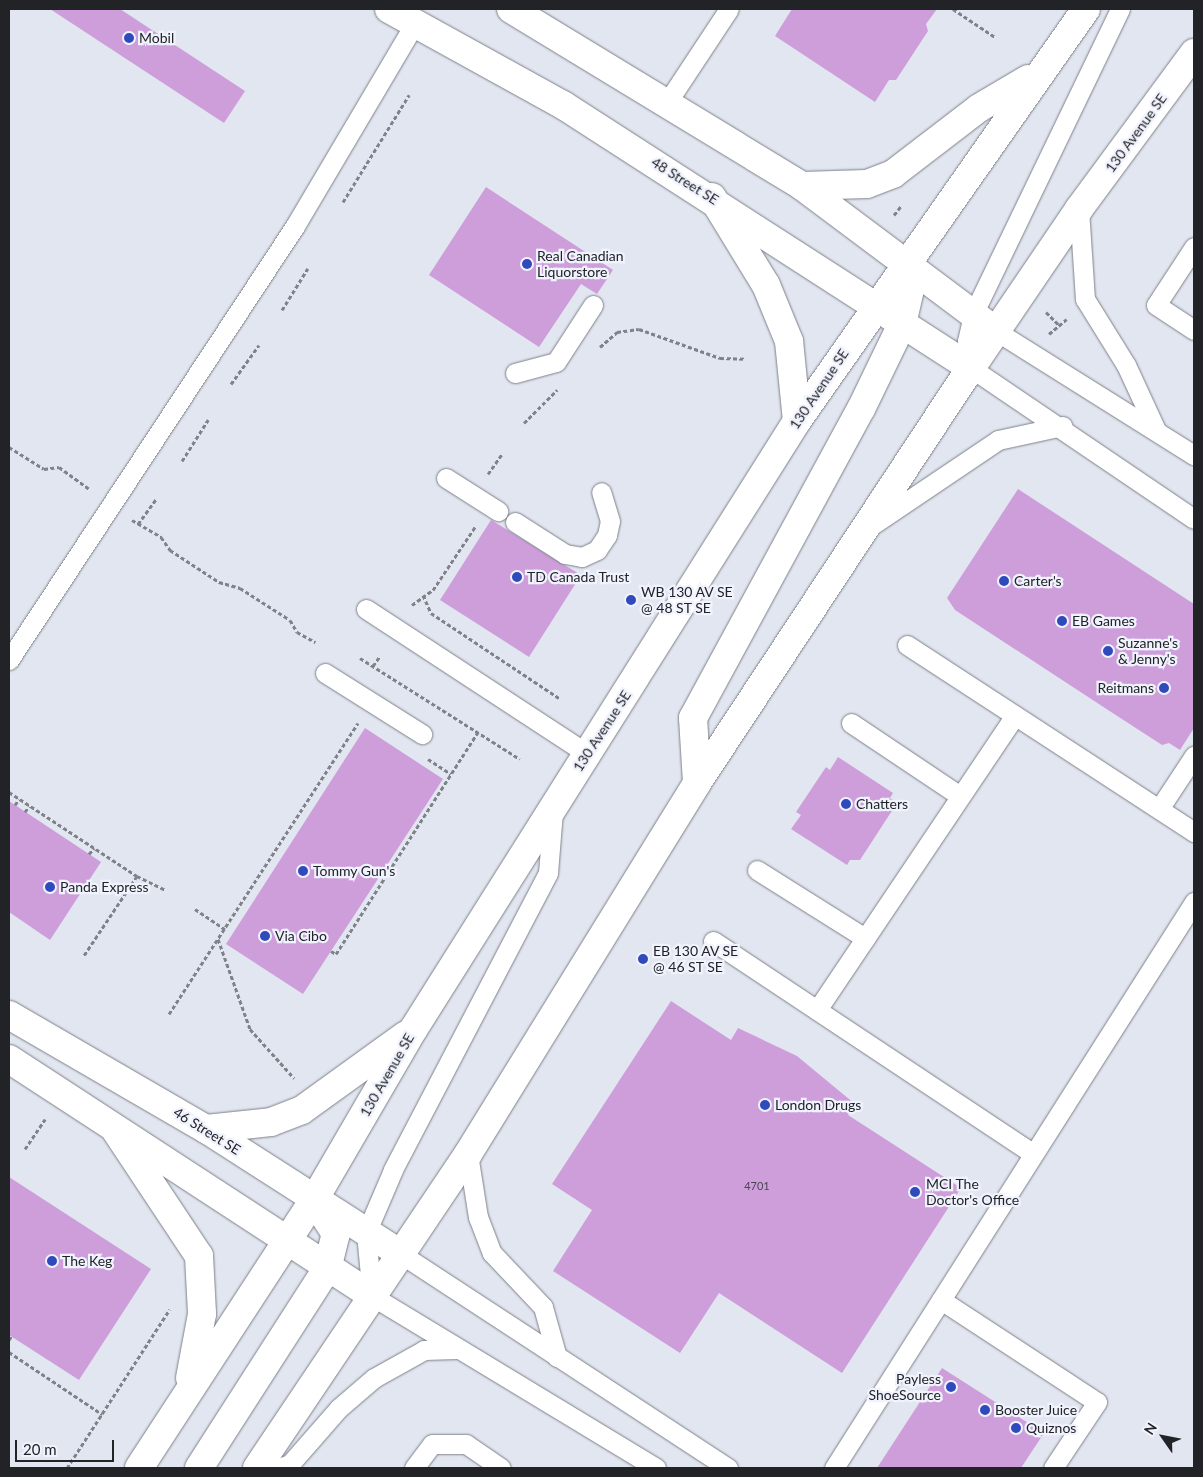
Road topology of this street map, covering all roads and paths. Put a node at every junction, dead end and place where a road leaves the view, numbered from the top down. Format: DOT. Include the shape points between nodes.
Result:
graph roads {
  1 [pos="389,9"];
  2 [pos="511,9"];
  3 [pos="729,9"];
  4 [pos="953,9"];
  5 [pos="1086,9"];
  6 [pos="1120,9"];
  7 [pos="415,23"];
  8 [pos="995,37"];
  9 [pos="1194,53"];
  10 [pos="1036,75"];
  11 [pos="409,95"];
  12 [pos="668,102"];
  13 [pos="802,186"];
  14 [pos="712,197"];
  15 [pos="339,208"];
  16 [pos="1079,209"];
  17 [pos="1194,246"];
  18 [pos="904,263"];
  19 [pos="308,268"];
  20 [pos="593,305"];
  21 [pos="875,306"];
  22 [pos="282,310"];
  23 [pos="1044,310"];
  24 [pos="1072,314"];
  25 [pos="973,315"];
  26 [pos="902,324"];
  27 [pos="1060,326"];
  28 [pos="1194,330"];
  29 [pos="996,332"];
  30 [pos="1046,337"];
  31 [pos="259,345"];
  32 [pos="598,350"];
  33 [pos="746,360"];
  34 [pos="970,368"];
  35 [pos="515,373"];
  36 [pos="232,384"];
  37 [pos="559,388"];
  38 [pos="208,420"];
  39 [pos="797,421"];
  40 [pos="524,423"];
  41 [pos="1062,426"];
  42 [pos="1156,430"];
  43 [pos="9,447"];
  44 [pos="502,454"];
  45 [pos="1194,455"];
  46 [pos="182,461"];
  47 [pos="446,478"];
  48 [pos="483,481"];
  49 [pos="601,492"];
  50 [pos="96,497"];
  51 [pos="157,498"];
  52 [pos="498,511"];
  53 [pos="128,517"];
  54 [pos="469,519"];
  55 [pos="1194,519"];
  56 [pos="516,522"];
  57 [pos="138,524"];
  58 [pos="866,529"];
  59 [pos="423,595"];
  60 [pos="412,605"];
  61 [pos="366,608"];
  62 [pos="315,642"];
  63 [pos="907,644"];
  64 [pos="380,656"];
  65 [pos="360,658"];
  66 [pos="9,660"];
  67 [pos="373,666"];
  68 [pos="325,672"];
  69 [pos="559,698"];
  70 [pos="1015,715"];
  71 [pos="362,717"];
  72 [pos="851,723"];
  73 [pos="478,732"];
  74 [pos="422,734"];
  75 [pos="418,753"];
  76 [pos="586,753"];
  77 [pos="1194,756"];
  78 [pos="520,759"];
  79 [pos="451,774"];
  80 [pos="697,783"];
  81 [pos="9,792"];
  82 [pos="960,796"];
  83 [pos="19,799"];
  84 [pos="15,805"];
  85 [pos="29,806"];
  86 [pos="553,809"];
  87 [pos="1159,809"];
  88 [pos="25,812"];
  89 [pos="1194,832"];
  90 [pos="94,848"];
  91 [pos="89,854"];
  92 [pos="757,870"];
  93 [pos="137,876"];
  94 [pos="166,890"];
  95 [pos="1194,902"];
  96 [pos="195,910"];
  97 [pos="224,929"];
  98 [pos="865,938"];
  99 [pos="218,939"];
  100 [pos="713,941"];
  101 [pos="331,951"];
  102 [pos="83,957"];
  103 [pos="817,1010"];
  104 [pos="169,1014"];
  105 [pos="9,1015"];
  106 [pos="413,1030"];
  107 [pos="9,1059"];
  108 [pos="296,1080"];
  109 [pos="45,1119"];
  110 [pos="206,1128"];
  111 [pos="116,1131"];
  112 [pos="25,1149"];
  113 [pos="468,1154"];
  114 [pos="1033,1154"];
  115 [pos="314,1200"];
  116 [pos="366,1232"];
  117 [pos="285,1242"];
  118 [pos="401,1254"];
  119 [pos="327,1269"];
  120 [pos="372,1296"];
  121 [pos="941,1300"];
  122 [pos="173,1304"];
  123 [pos="12,1335"];
  124 [pos="9,1340"];
  125 [pos="456,1349"];
  126 [pos="9,1352"];
  127 [pos="557,1357"];
  128 [pos="188,1392"];
  129 [pos="102,1414"];
  130 [pos="68,1468"];
  131 [pos="139,1468"];
  132 [pos="199,1468"];
  133 [pos="257,1468"];
  134 [pos="279,1468"];
  135 [pos="414,1468"];
  136 [pos="501,1468"];
  137 [pos="656,1468"];
  138 [pos="728,1468"];
  139 [pos="834,1468"];
  140 [pos="1053,1468"];
  1 -- 7 [label="main road, 48 Street SE"];
  2 -- 12 [label="main road"];
  3 -- 12 [label="lane"];
  4 -- 8 [label="path"];
  5 -- 10 [label="main road, 130 Avenue SE"];
  6 -- 25 [label="lane"];
  7 -- 14 [label="main road, 48 Street SE" via="564,105"];
  7 -- 66 [label="lane" via="295,226"];
  9 -- 16 [label="main road, 130 Avenue SE"];
  10 -- 13 [label="main road" via="979,108 893,174 867,184"];
  10 -- 18 [label="main road, 130 Avenue SE"];
  11 -- 15 [label="path"];
  12 -- 13 [label="main road"];
  13 -- 18 [label="main road"];
  14 -- 21 [label="main road, 48 Street SE"];
  14 -- 39 [label="main road" via="766,285 789,341"];
  16 -- 29 [label="main road, 130 Avenue SE"];
  16 -- 42 [label="lane" via="1085,300 1126,365"];
  17 -- 28 [label="lane" via="1156,305"];
  18 -- 21 [label="main road, 130 Avenue SE"];
  18 -- 25 [label="main road"];
  18 -- 26 [label="main road" via="910,290"];
  19 -- 22 [label="path"];
  20 -- 35 [label="lane" via="556,362"];
  21 -- 26 [label="main road, 48 Street SE"];
  21 -- 39 [label="main road, 130 Avenue SE"];
  23 -- 27 [label="path"];
  24 -- 27 [label="path"];
  25 -- 29 [label="main road"];
  25 -- 34 [label="lane" via="966,341"];
  26 -- 34 [label="main road, 48 Street SE"];
  26 -- 80 [label="main road" via="861,409 693,718"];
  27 -- 30 [label="path"];
  29 -- 34 [label="main road, 130 Avenue SE"];
  29 -- 42 [label="lane"];
  31 -- 36 [label="path"];
  32 -- 33 [label="path" via="617,332 639,329 720,358"];
  34 -- 41 [label="lane"];
  34 -- 58 [label="main road, 130 Avenue SE"];
  37 -- 40 [label="path"];
  38 -- 46 [label="path"];
  39 -- 76 [label="main road, 130 Avenue SE"];
  41 -- 55 [label="lane"];
  41 -- 58 [label="lane" via="998,440"];
  42 -- 45 [label="lane"];
  43 -- 50 [label="path" via="44,469 59,467"];
  44 -- 48 [label="path"];
  47 -- 52 [label="lane"];
  49 -- 56 [label="lane" via="610,521 607,535 597,550 582,557 565,554"];
  51 -- 57 [label="path"];
  53 -- 57 [label="path"];
  54 -- 59 [label="path" via="477,524 434,590"];
  57 -- 62 [label="path" via="219,582 240,588 290,620 297,632"];
  58 -- 80 [label="main road, 130 Avenue SE"];
  59 -- 60 [label="path"];
  59 -- 69 [label="path" via="431,614"];
  61 -- 76 [label="lane"];
  63 -- 70 [label="lane"];
  64 -- 67 [label="path"];
  65 -- 67 [label="path"];
  67 -- 73 [label="path"];
  68 -- 74 [label="lane"];
  70 -- 82 [label="lane"];
  70 -- 87 [label="lane"];
  71 -- 97 [label="path"];
  72 -- 82 [label="lane"];
  73 -- 78 [label="path"];
  73 -- 79 [label="path"];
  75 -- 79 [label="path"];
  76 -- 86 [label="main road, 130 Avenue SE"];
  77 -- 87 [label="lane"];
  79 -- 101 [label="path" via="336,954"];
  80 -- 113 [label="main road, 130 Avenue SE"];
  81 -- 83 [label="path"];
  82 -- 98 [label="lane"];
  83 -- 84 [label="path"];
  83 -- 85 [label="path"];
  85 -- 88 [label="path"];
  85 -- 90 [label="path"];
  86 -- 106 [label="main road, 130 Avenue SE"];
  86 -- 116 [label="lane" via="548,873 393,1170"];
  87 -- 89 [label="lane"];
  90 -- 91 [label="path"];
  90 -- 93 [label="path"];
  92 -- 98 [label="lane"];
  93 -- 94 [label="path"];
  93 -- 102 [label="path"];
  95 -- 114 [label="lane"];
  96 -- 97 [label="path"];
  97 -- 99 [label="path"];
  98 -- 103 [label="lane"];
  99 -- 104 [label="path"];
  99 -- 108 [label="path" via="250,1028"];
  100 -- 103 [label="lane"];
  103 -- 114 [label="lane"];
  105 -- 110 [label="main road, 46 Street SE"];
  106 -- 110 [label="main road" via="302,1110 270,1122"];
  106 -- 115 [label="main road, 130 Avenue SE"];
  107 -- 111 [label="main road"];
  109 -- 112 [label="path"];
  110 -- 115 [label="main road, 46 Street SE"];
  111 -- 117 [label="main road"];
  111 -- 128 [label="main road" via="199,1256 202,1314"];
  113 -- 118 [label="main road, 130 Avenue SE"];
  113 -- 127 [label="lane" via="478,1217 492,1253 543,1307"];
  114 -- 121 [label="lane"];
  115 -- 116 [label="main road, 46 Street SE"];
  115 -- 117 [label="main road, 130 Avenue SE"];
  115 -- 119 [label="main road" via="336,1234"];
  116 -- 118 [label="main road, 46 Street SE"];
  116 -- 120 [label="lane"];
  117 -- 119 [label="main road"];
  117 -- 128 [label="main road, 130 Avenue SE"];
  118 -- 120 [label="main road, 130 Avenue SE"];
  118 -- 127 [label="lane"];
  119 -- 120 [label="main road"];
  119 -- 132 [label="main road"];
  120 -- 125 [label="lane"];
  120 -- 133 [label="main road, 130 Avenue SE"];
  121 -- 139 [label="lane"];
  121 -- 140 [label="lane" via="1097,1402"];
  122 -- 129 [label="path"];
  123 -- 124 [label="path"];
  125 -- 134 [label="lane" via="424,1350 374,1378 339,1408 290,1464"];
  125 -- 137 [label="lane"];
  126 -- 129 [label="path"];
  127 -- 138 [label="lane"];
  128 -- 131 [label="main road, 130 Avenue SE"];
  129 -- 130 [label="path"];
  135 -- 136 [label="lane" via="432,1444 466,1444"];
}
